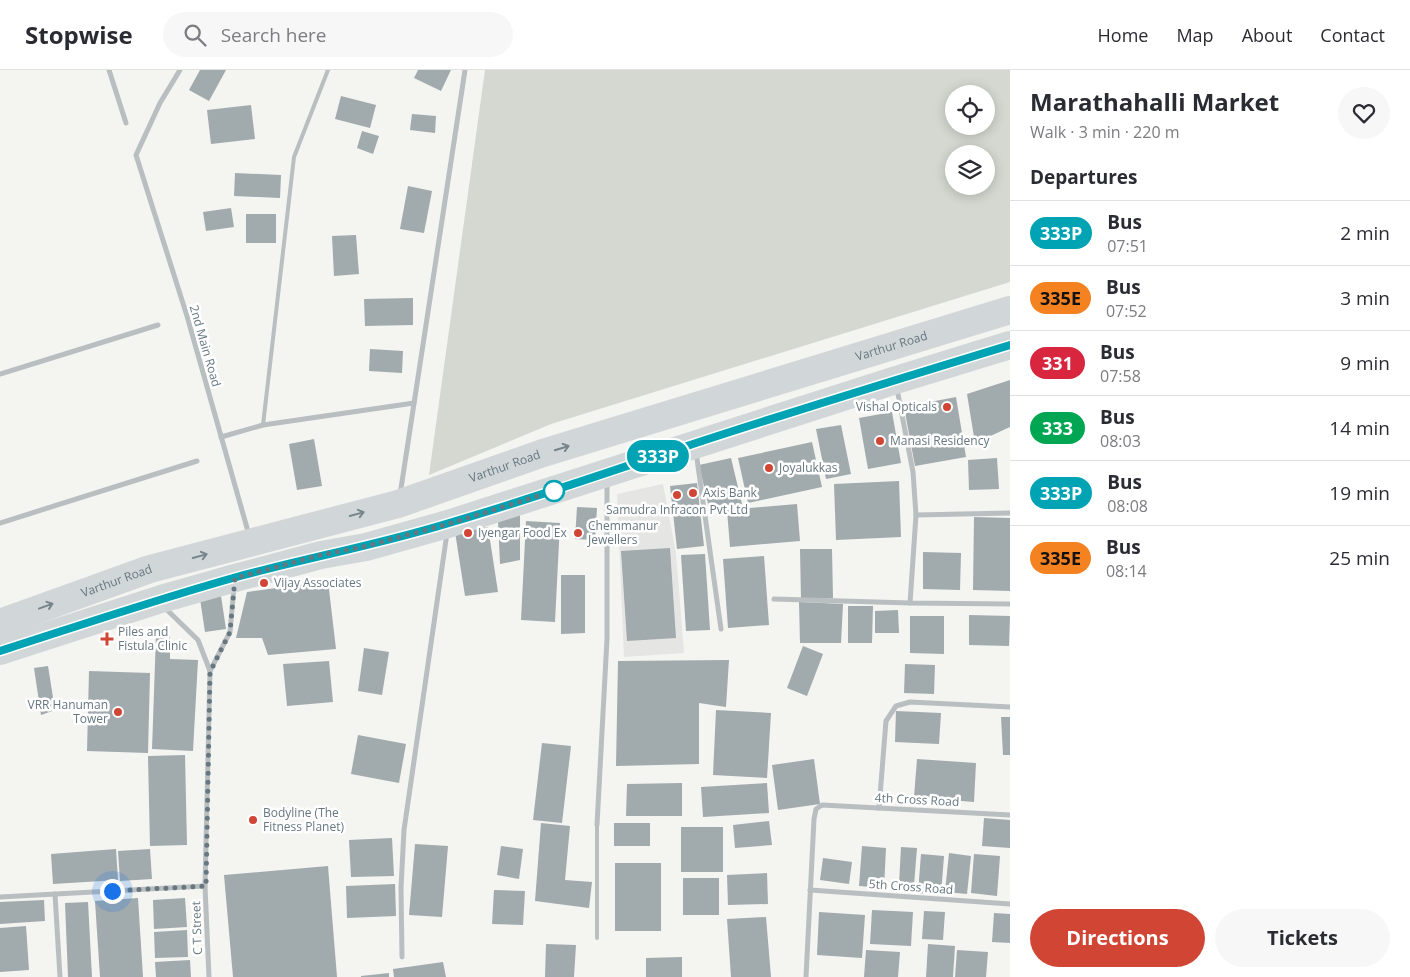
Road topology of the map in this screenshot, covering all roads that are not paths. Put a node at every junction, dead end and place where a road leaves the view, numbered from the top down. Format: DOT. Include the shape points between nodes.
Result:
graph roads {
  1 [pos="109,70"];
  2 [pos="180,70"];
  3 [pos="328,70"];
  4 [pos="465,70"];
  5 [pos="126,123"];
  6 [pos="1010,310"];
  7 [pos="158,325"];
  8 [pos="1010,345"];
  9 [pos="0,374"];
  10 [pos="896,380"];
  11 [pos="414,403"];
  12 [pos="263,424"];
  13 [pos="221,437"];
  14 [pos="695,444"];
  15 [pos="197,461"];
  16 [pos="608,474"];
  17 [pos="398,504"];
  18 [pos="1010,513"];
  19 [pos="916,514"];
  20 [pos="0,523"];
  21 [pos="448,524"];
  22 [pos="251,542"];
  23 [pos="235,578"];
  24 [pos="161,599"];
  25 [pos="774,599"];
  26 [pos="910,603"];
  27 [pos="1010,604"];
  28 [pos="0,623"];
  29 [pos="721,629"];
  30 [pos="0,651"];
  31 [pos="210,672"];
  32 [pos="1010,707"];
  33 [pos="879,808"];
  34 [pos="1010,815"];
  35 [pos="597,825"];
  36 [pos="206,886"];
  37 [pos="810,890"];
  38 [pos="55,894"];
  39 [pos="0,897"];
  40 [pos="1010,904"];
  41 [pos="597,938"];
  42 [pos="402,957"];
  43 [pos="60,977"];
  44 [pos="209,977"];
  45 [pos="806,977"];
  1 -- 5 [label="street"];
  2 -- 13 [label="street, 2nd Main Road" via="136,155"];
  3 -- 12 [label="lane" via="294,157"];
  4 -- 11 [label="street"];
  17 -- 6 [label="main road, Varthur Road, one-way" via="543,453"];
  7 -- 9 [label="street"];
  8 -- 10 [label="main road"];
  10 -- 14 [label="main road"];
  10 -- 19 [label="street" via="913,472"];
  11 -- 12 [label="street"];
  11 -- 17 [label="street"];
  12 -- 13 [label="street"];
  13 -- 22 [label="street, 2nd Main Road"];
  14 -- 16 [label="main road"];
  14 -- 29 [label="street"];
  15 -- 20 [label="street"];
  16 -- 21 [label="main road"];
  16 -- 35 [label="street" via="607,639"];
  22 -- 17 [label="main road, Varthur Road, one-way"];
  18 -- 19 [label="street"];
  19 -- 26 [label="street"];
  21 -- 23 [label="main road"];
  21 -- 42 [label="street" via="404,830"];
  28 -- 22 [label="main road, Varthur Road, one-way" via="150,569"];
  23 -- 24 [label="main road"];
  23 -- 31 [label="street" via="230,632"];
  24 -- 30 [label="main road"];
  24 -- 31 [label="street, C T Street" via="164,608 198,640"];
  25 -- 26 [label="street"];
  26 -- 27 [label="street"];
  31 -- 36 [label="street, C T Street"];
  32 -- 33 [label="street" via="910,702 896,706 886,720"];
  33 -- 34 [label="street, 4th Cross Road"];
  33 -- 37 [label="street, 4th Cross Road" via="822,805 816,809"];
  35 -- 41 [label="lane"];
  36 -- 38 [label="street"];
  36 -- 44 [label="street, C T Street"];
  37 -- 40 [label="street, 5th Cross Road"];
  37 -- 45 [label="street"];
  38 -- 39 [label="street"];
  38 -- 43 [label="street"];
}
